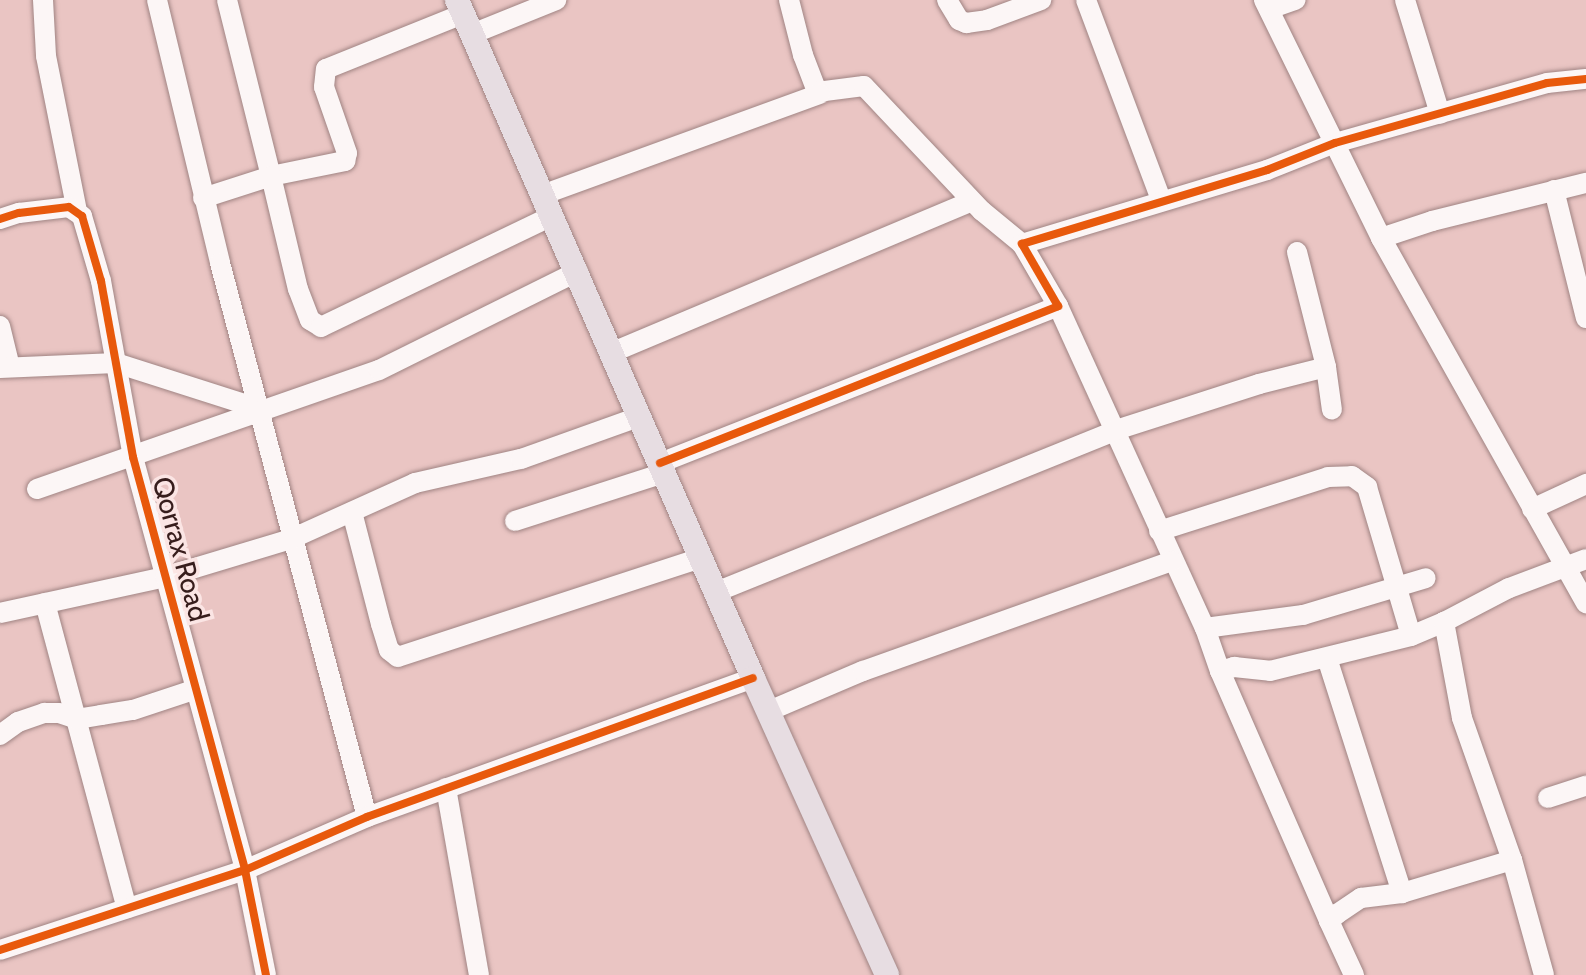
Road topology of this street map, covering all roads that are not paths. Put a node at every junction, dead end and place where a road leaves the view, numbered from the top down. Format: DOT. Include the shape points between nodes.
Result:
graph roads {
  1 [pos="43,0"];
  2 [pos="157,0"];
  3 [pos="227,0"];
  4 [pos="556,0"];
  5 [pos="789,0"];
  6 [pos="947,0"];
  7 [pos="1041,0"];
  8 [pos="1086,0"];
  9 [pos="1295,0"];
  10 [pos="1405,0"];
  11 [pos="1267,4"];
  12 [pos="464,16"];
  13 [pos="1586,79"];
  14 [pos="820,94"];
  15 [pos="1440,114"];
  16 [pos="1335,143"];
  17 [pos="271,176"];
  18 [pos="1586,183"];
  19 [pos="1554,190"];
  20 [pos="203,198"];
  21 [pos="1161,200"];
  22 [pos="972,201"];
  23 [pos="547,206"];
  24 [pos="77,211"];
  25 [pos="0,219"];
  26 [pos="1381,238"];
  27 [pos="1022,244"];
  28 [pos="1297,252"];
  29 [pos="578,271"];
  30 [pos="1058,306"];
  31 [pos="1586,318"];
  32 [pos="0,326"];
  33 [pos="613,352"];
  34 [pos="116,363"];
  35 [pos="5,367"];
  36 [pos="1326,367"];
  37 [pos="258,410"];
  38 [pos="1332,410"];
  39 [pos="641,416"];
  40 [pos="1116,430"];
  41 [pos="133,457"];
  42 [pos="662,468"];
  43 [pos="1586,484"];
  44 [pos="37,489"];
  45 [pos="1532,509"];
  46 [pos="352,512"];
  47 [pos="515,521"];
  48 [pos="1159,531"];
  49 [pos="291,539"];
  50 [pos="701,558"];
  51 [pos="1586,559"];
  52 [pos="1172,561"];
  53 [pos="1565,566"];
  54 [pos="165,577"];
  55 [pos="1426,578"];
  56 [pos="1396,586"];
  57 [pos="716,592"];
  58 [pos="45,603"];
  59 [pos="1586,603"];
  60 [pos="0,613"];
  61 [pos="1444,622"];
  62 [pos="1205,628"];
  63 [pos="1411,636"];
  64 [pos="1327,658"];
  65 [pos="1220,671"];
  66 [pos="753,678"];
  67 [pos="196,689"];
  68 [pos="769,711"];
  69 [pos="77,719"];
  70 [pos="0,735"];
  71 [pos="1586,786"];
  72 [pos="446,788"];
  73 [pos="1548,798"];
  74 [pos="367,817"];
  75 [pos="1512,860"];
  76 [pos="245,870"];
  77 [pos="1402,893"];
  78 [pos="127,908"];
  79 [pos="1329,921"];
  80 [pos="0,950"];
  81 [pos="266,975"];
  82 [pos="479,975"];
  83 [pos="887,975"];
  84 [pos="1354,975"];
  85 [pos="1544,975"];
  1 -- 24 [label="street, Qorrax Road" via="46,56"];
  2 -- 20 [label="street"];
  3 -- 17 [label="street"];
  4 -- 12 [label="street"];
  5 -- 14 [label="street"];
  6 -- 7 [label="street" via="966,23"];
  8 -- 21 [label="street"];
  9 -- 11 [label="street"];
  10 -- 15 [label="street"];
  11 -- 16 [label="street"];
  12 -- 17 [label="street" via="326,69 324,87 347,153 345,161"];
  12 -- 23 [label="main road"];
  13 -- 15 [label="street" via="1547,83"];
  14 -- 22 [label="street" via="864,86"];
  14 -- 23 [label="street"];
  15 -- 16 [label="street"];
  16 -- 21 [label="street" via="1267,170"];
  16 -- 26 [label="street"];
  17 -- 20 [label="street"];
  17 -- 23 [label="street" via="305,310 321,327"];
  18 -- 19 [label="street"];
  19 -- 26 [label="street"];
  19 -- 31 [label="street"];
  20 -- 37 [label="street"];
  21 -- 27 [label="street"];
  22 -- 27 [label="street"];
  22 -- 33 [label="street"];
  23 -- 29 [label="main road"];
  24 -- 25 [label="street" via="56,208"];
  24 -- 34 [label="street, Qorrax Road" via="101,281"];
  26 -- 45 [label="street"];
  27 -- 30 [label="street"];
  28 -- 36 [label="street"];
  29 -- 33 [label="main road"];
  29 -- 37 [label="street" via="379,370"];
  30 -- 40 [label="street"];
  30 -- 42 [label="street"];
  32 -- 35 [label="street"];
  33 -- 39 [label="main road"];
  34 -- 35 [label="street"];
  34 -- 37 [label="street"];
  34 -- 41 [label="street, Qorrax Road"];
  36 -- 38 [label="street"];
  36 -- 40 [label="street"];
  37 -- 41 [label="street"];
  37 -- 49 [label="street"];
  39 -- 42 [label="main road"];
  39 -- 46 [label="street" via="521,459 415,483"];
  40 -- 48 [label="street"];
  40 -- 57 [label="street"];
  41 -- 44 [label="street"];
  41 -- 54 [label="street, Qorrax Road"];
  42 -- 47 [label="street"];
  42 -- 50 [label="main road"];
  43 -- 45 [label="street"];
  45 -- 53 [label="street"];
  46 -- 49 [label="street"];
  46 -- 50 [label="street" via="389,650 398,657"];
  48 -- 52 [label="street"];
  48 -- 56 [label="street" via="1328,477 1352,476 1367,487"];
  49 -- 54 [label="street"];
  49 -- 74 [label="street"];
  50 -- 57 [label="main road"];
  51 -- 53 [label="street"];
  52 -- 62 [label="street"];
  52 -- 68 [label="street" via="863,671"];
  53 -- 59 [label="street"];
  53 -- 61 [label="street"];
  54 -- 58 [label="street"];
  54 -- 67 [label="street, Qorrax Road"];
  55 -- 56 [label="street"];
  56 -- 62 [label="street" via="1303,615"];
  56 -- 63 [label="street"];
  57 -- 66 [label="main road"];
  58 -- 60 [label="street"];
  58 -- 69 [label="street"];
  61 -- 63 [label="street"];
  61 -- 75 [label="street" via="1462,718"];
  62 -- 65 [label="street"];
  63 -- 64 [label="street"];
  64 -- 65 [label="street" via="1270,671"];
  64 -- 77 [label="street"];
  65 -- 79 [label="street"];
  66 -- 68 [label="main road"];
  66 -- 72 [label="street"];
  67 -- 69 [label="street" via="133,710"];
  67 -- 76 [label="street, Qorrax Road"];
  68 -- 83 [label="main road"];
  69 -- 70 [label="street" via="44,713"];
  69 -- 78 [label="street"];
  71 -- 73 [label="street"];
  72 -- 74 [label="street"];
  72 -- 82 [label="street"];
  74 -- 76 [label="street"];
  75 -- 77 [label="street"];
  75 -- 85 [label="street"];
  76 -- 78 [label="street"];
  76 -- 81 [label="street, Qorrax Road"];
  77 -- 79 [label="street" via="1361,898"];
  78 -- 80 [label="street"];
  79 -- 84 [label="street"];
}
